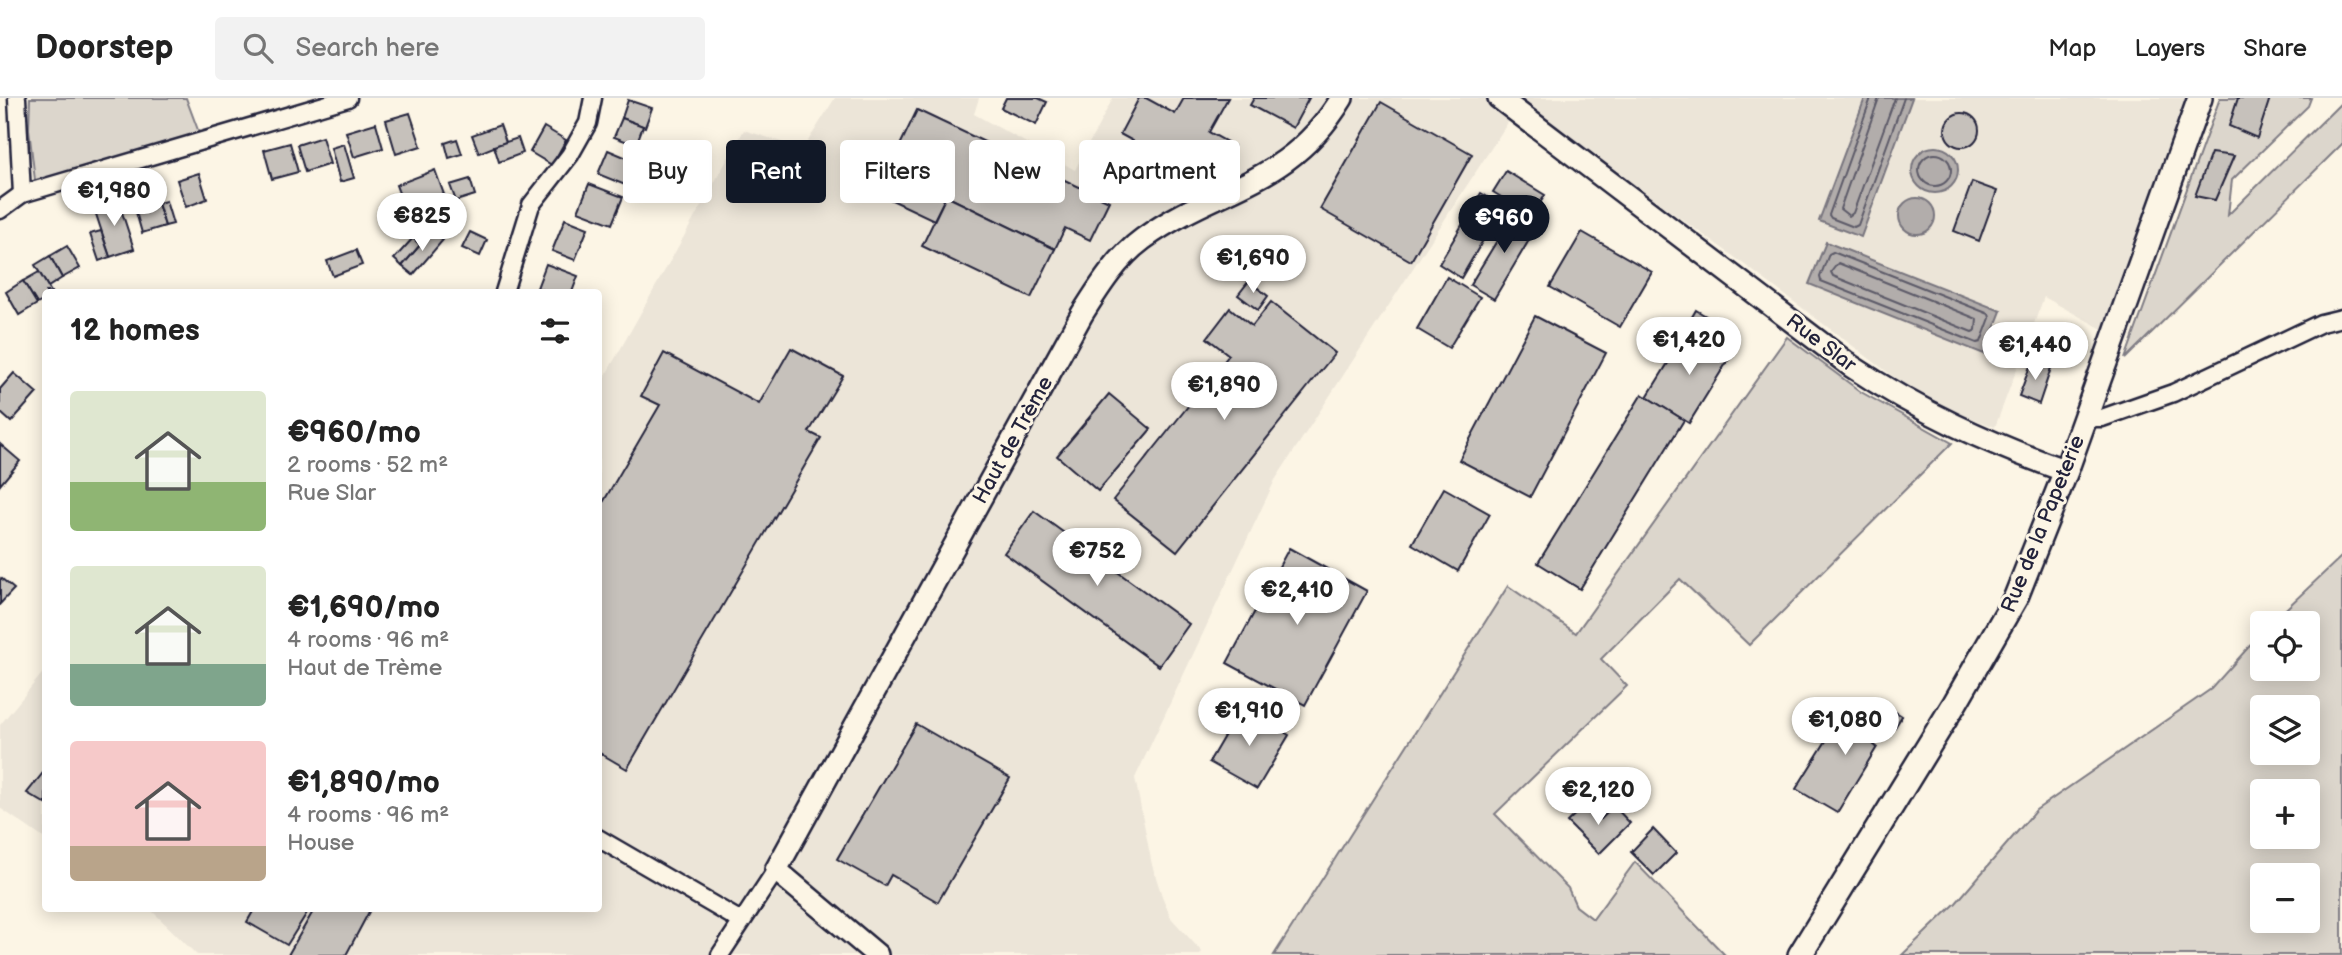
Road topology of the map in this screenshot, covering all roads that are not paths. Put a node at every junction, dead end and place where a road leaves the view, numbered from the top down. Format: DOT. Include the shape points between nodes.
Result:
graph roads {
  1 [pos="18,98"];
  2 [pos="348,98"];
  3 [pos="593,98"];
  4 [pos="1342,98"];
  5 [pos="1499,98"];
  6 [pos="2200,98"];
  7 [pos="22,194"];
  8 [pos="0,210"];
  9 [pos="505,289"];
  10 [pos="2342,318"];
  11 [pos="2086,418"];
  12 [pos="2066,471"];
  13 [pos="602,840"];
  14 [pos="776,870"];
  15 [pos="741,921"];
  16 [pos="720,955"];
  17 [pos="877,955"];
  18 [pos="1800,955"];
  1 -- 7 [label="street"];
  2 -- 7 [label="street"];
  3 -- 9 [label="street" via="588,123 570,155 531,205"];
  4 -- 14 [label="street, Haut de Trème" via="1325,126 1291,159 1142,240 1107,276"];
  5 -- 12 [label="street, Rue Slar" via="1895,395 1997,446"];
  6 -- 11 [label="main road, Rue de la Papeterie"];
  7 -- 8 [label="street"];
  10 -- 11 [label="street" via="2321,323 2173,393 2102,418"];
  11 -- 12 [label="main road, Rue de la Papeterie"];
  12 -- 18 [label="main road, Rue de la Papeterie" via="2036,552 1994,638"];
  13 -- 15 [label="street"];
  14 -- 15 [label="street"];
  14 -- 17 [label="street"];
  15 -- 16 [label="street"];
}
